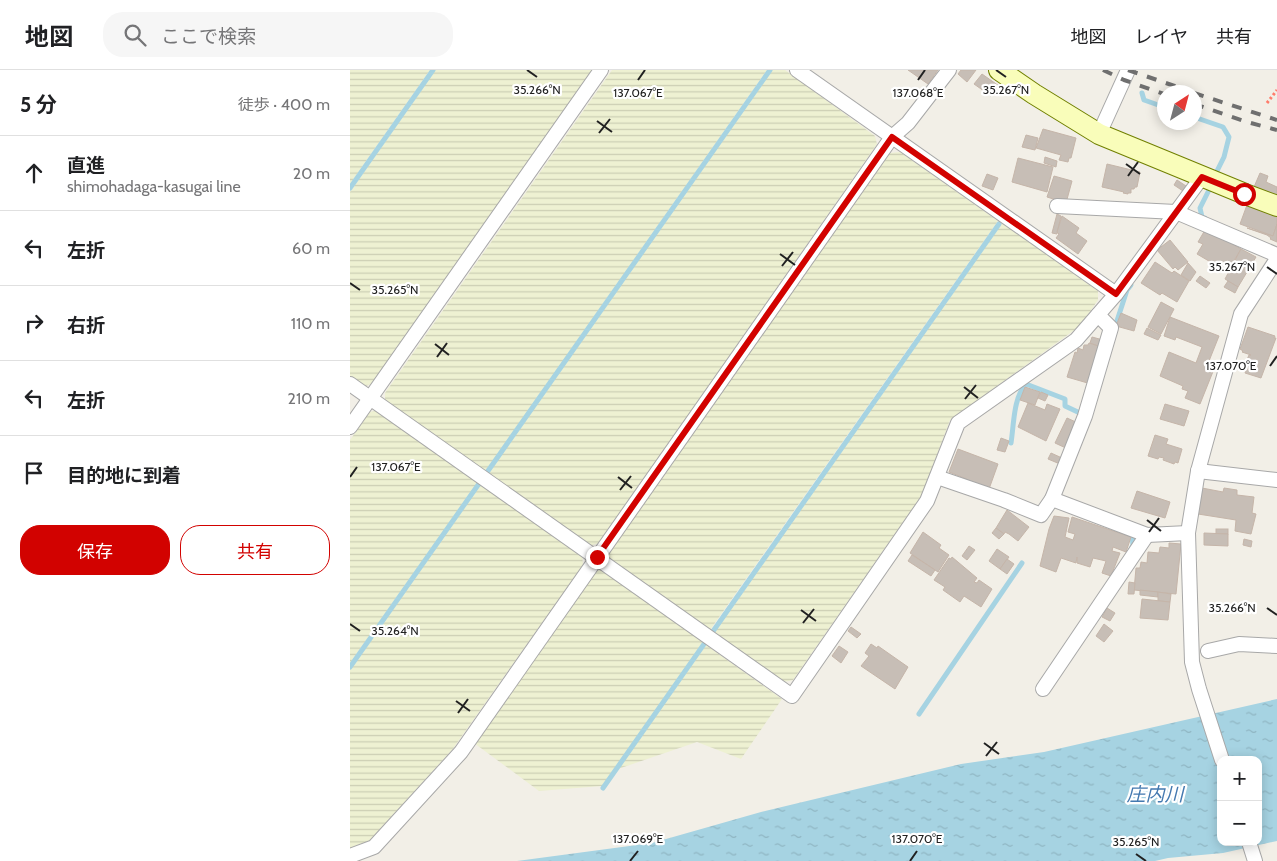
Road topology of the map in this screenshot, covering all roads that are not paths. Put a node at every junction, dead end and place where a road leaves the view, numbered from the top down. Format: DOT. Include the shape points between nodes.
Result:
graph roads {
  1 [pos="601,70"];
  2 [pos="797,70"];
  3 [pos="949,70"];
  4 [pos="999,70"];
  5 [pos="1128,70"];
  6 [pos="1099,134"];
  7 [pos="892,137"];
  8 [pos="1202,177"];
  9 [pos="1057,206"];
  10 [pos="1277,206"];
  11 [pos="1176,212"];
  12 [pos="1277,254"];
  13 [pos="1277,259"];
  14 [pos="1116,294"];
  15 [pos="1098,315"];
  16 [pos="350,384"];
  17 [pos="370,399"];
  18 [pos="350,428"];
  19 [pos="1198,471"];
  20 [pos="936,477"];
  21 [pos="1277,480"];
  22 [pos="1052,499"];
  23 [pos="1188,533"];
  24 [pos="1147,535"];
  25 [pos="597,557"];
  26 [pos="1277,646"];
  27 [pos="1208,651"];
  28 [pos="1043,689"];
  29 [pos="1221,756"];
  30 [pos="1250,846"];
  31 [pos="350,856"];
  32 [pos="1255,860"];
  1 -- 17 [label="street"];
  2 -- 7 [label="street"];
  3 -- 7 [label="street" via="908,123"];
  4 -- 6 [label="main road"];
  5 -- 6 [label="street"];
  6 -- 8 [label="main road"];
  7 -- 14 [label="street"];
  7 -- 25 [label="street"];
  8 -- 10 [label="main road"];
  8 -- 11 [label="street"];
  9 -- 11 [label="street"];
  11 -- 12 [label="street"];
  11 -- 14 [label="street"];
  13 -- 19 [label="street" via="1241,314"];
  14 -- 15 [label="street"];
  15 -- 20 [label="street" via="1076,340 958,424"];
  15 -- 22 [label="street" via="1111,328 1084,416"];
  16 -- 17 [label="street"];
  17 -- 18 [label="street"];
  17 -- 25 [label="street"];
  19 -- 21 [label="street"];
  19 -- 23 [label="street"];
  20 -- 22 [label="street" via="1041,515"];
  20 -- 25 [label="street" via="927,501 792,696"];
  22 -- 24 [label="street"];
  23 -- 24 [label="street"];
  23 -- 29 [label="street" via="1192,662"];
  24 -- 28 [label="street"];
  25 -- 31 [label="street" via="461,752 374,848"];
  26 -- 27 [label="street" via="1239,644"];
  30 -- 32 [label="street"];
}
